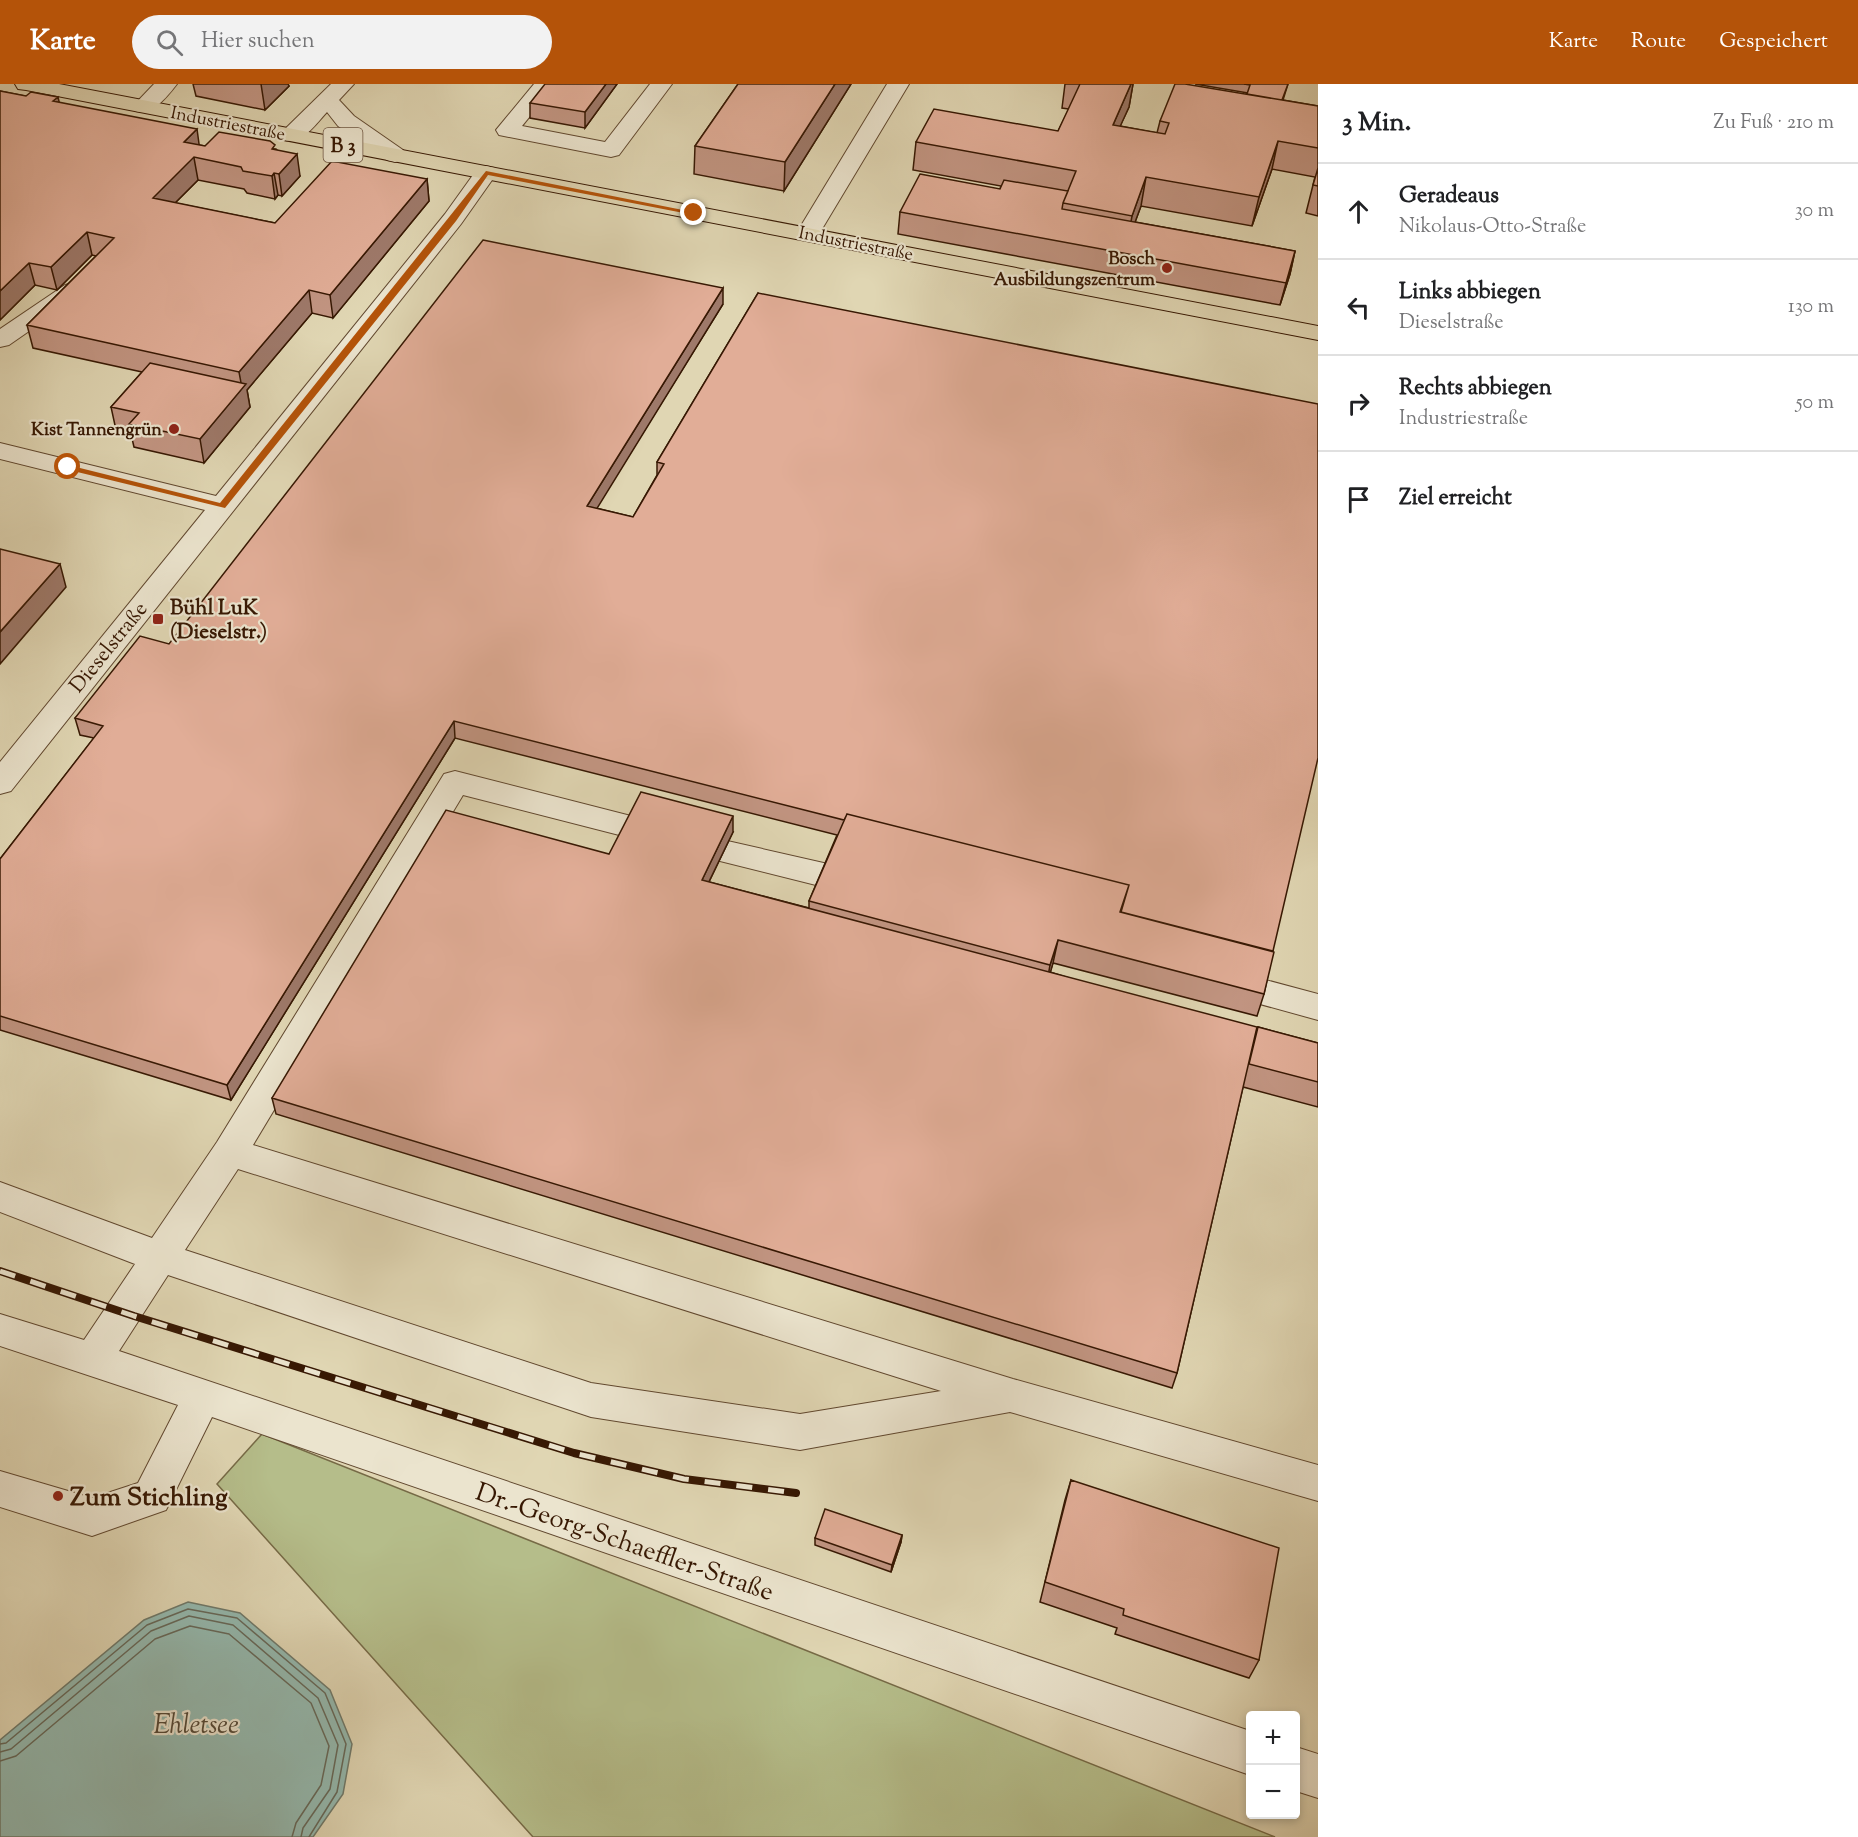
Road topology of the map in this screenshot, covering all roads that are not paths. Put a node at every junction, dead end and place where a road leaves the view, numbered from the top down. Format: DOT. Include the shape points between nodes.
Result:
graph roads {
  1 [pos="26,84"];
  2 [pos="166,84"];
  3 [pos="545,84"];
  4 [pos="661,84"];
  5 [pos="898,84"];
  6 [pos="336,92"];
  7 [pos="144,106"];
  8 [pos="242,125"];
  9 [pos="291,135"];
  10 [pos="221,145"];
  11 [pos="395,154"];
  12 [pos="486,173"];
  13 [pos="808,234"];
  14 [pos="91,273"];
  15 [pos="1318,333"];
  16 [pos="0,340"];
  17 [pos="0,451"];
  18 [pos="222,506"];
  19 [pos="0,783"];
  20 [pos="631,827"];
  21 [pos="723,851"];
  22 [pos="828,876"];
  23 [pos="1194,974"];
  24 [pos="1318,1007"];
  25 [pos="230,1152"];
  26 [pos="0,1197"];
  27 [pos="160,1257"];
  28 [pos="0,1330"];
  29 [pos="92,1359"];
  30 [pos="1012,1396"];
  31 [pos="202,1398"];
  32 [pos="1318,1483"];
  33 [pos="0,1489"];
  34 [pos="1246,1751"];
  35 [pos="1300,1770"];
  36 [pos="1318,1776"];
  1 -- 7 [label="main road, Industriestraße / B 3"];
  2 -- 7 [label="street"];
  3 -- 4 [label="street" via="507,130 611,150"];
  5 -- 13 [label="street"];
  6 -- 9 [label="street"];
  6 -- 11 [label="street, Industriestraße" via="346,121"];
  7 -- 8 [label="main road, Industriestraße / B 3"];
  8 -- 9 [label="main road, Industriestraße / B 3"];
  8 -- 10 [label="street"];
  9 -- 11 [label="main road, Industriestraße / B 3"];
  11 -- 12 [label="main road, Industriestraße / B 3"];
  12 -- 13 [label="main road, Industriestraße / B 3"];
  12 -- 18 [label="street, Dieselstraße"];
  13 -- 15 [label="main road, Industriestraße / B 3"];
  14 -- 16 [label="street" via="68,295"];
  17 -- 18 [label="street"];
  18 -- 19 [label="street, Dieselstraße"];
  20 -- 25 [label="street" via="455,782"];
  21 -- 22 [label="street"];
  23 -- 24 [label="street"];
  25 -- 27 [label="street"];
  25 -- 30 [label="street"];
  26 -- 27 [label="street"];
  27 -- 29 [label="street"];
  27 -- 30 [label="street" via="591,1400 800,1432"];
  28 -- 29 [label="street, Dr.-Georg-Schaeffler-Straße"];
  29 -- 31 [label="street, Dr.-Georg-Schaeffler-Straße"];
  30 -- 32 [label="street"];
  31 -- 33 [label="street" via="152,1497 92,1517"];
  31 -- 34 [label="street, Dr.-Georg-Schaeffler-Straße"];
  35 -- 36 [label="street"];
}
